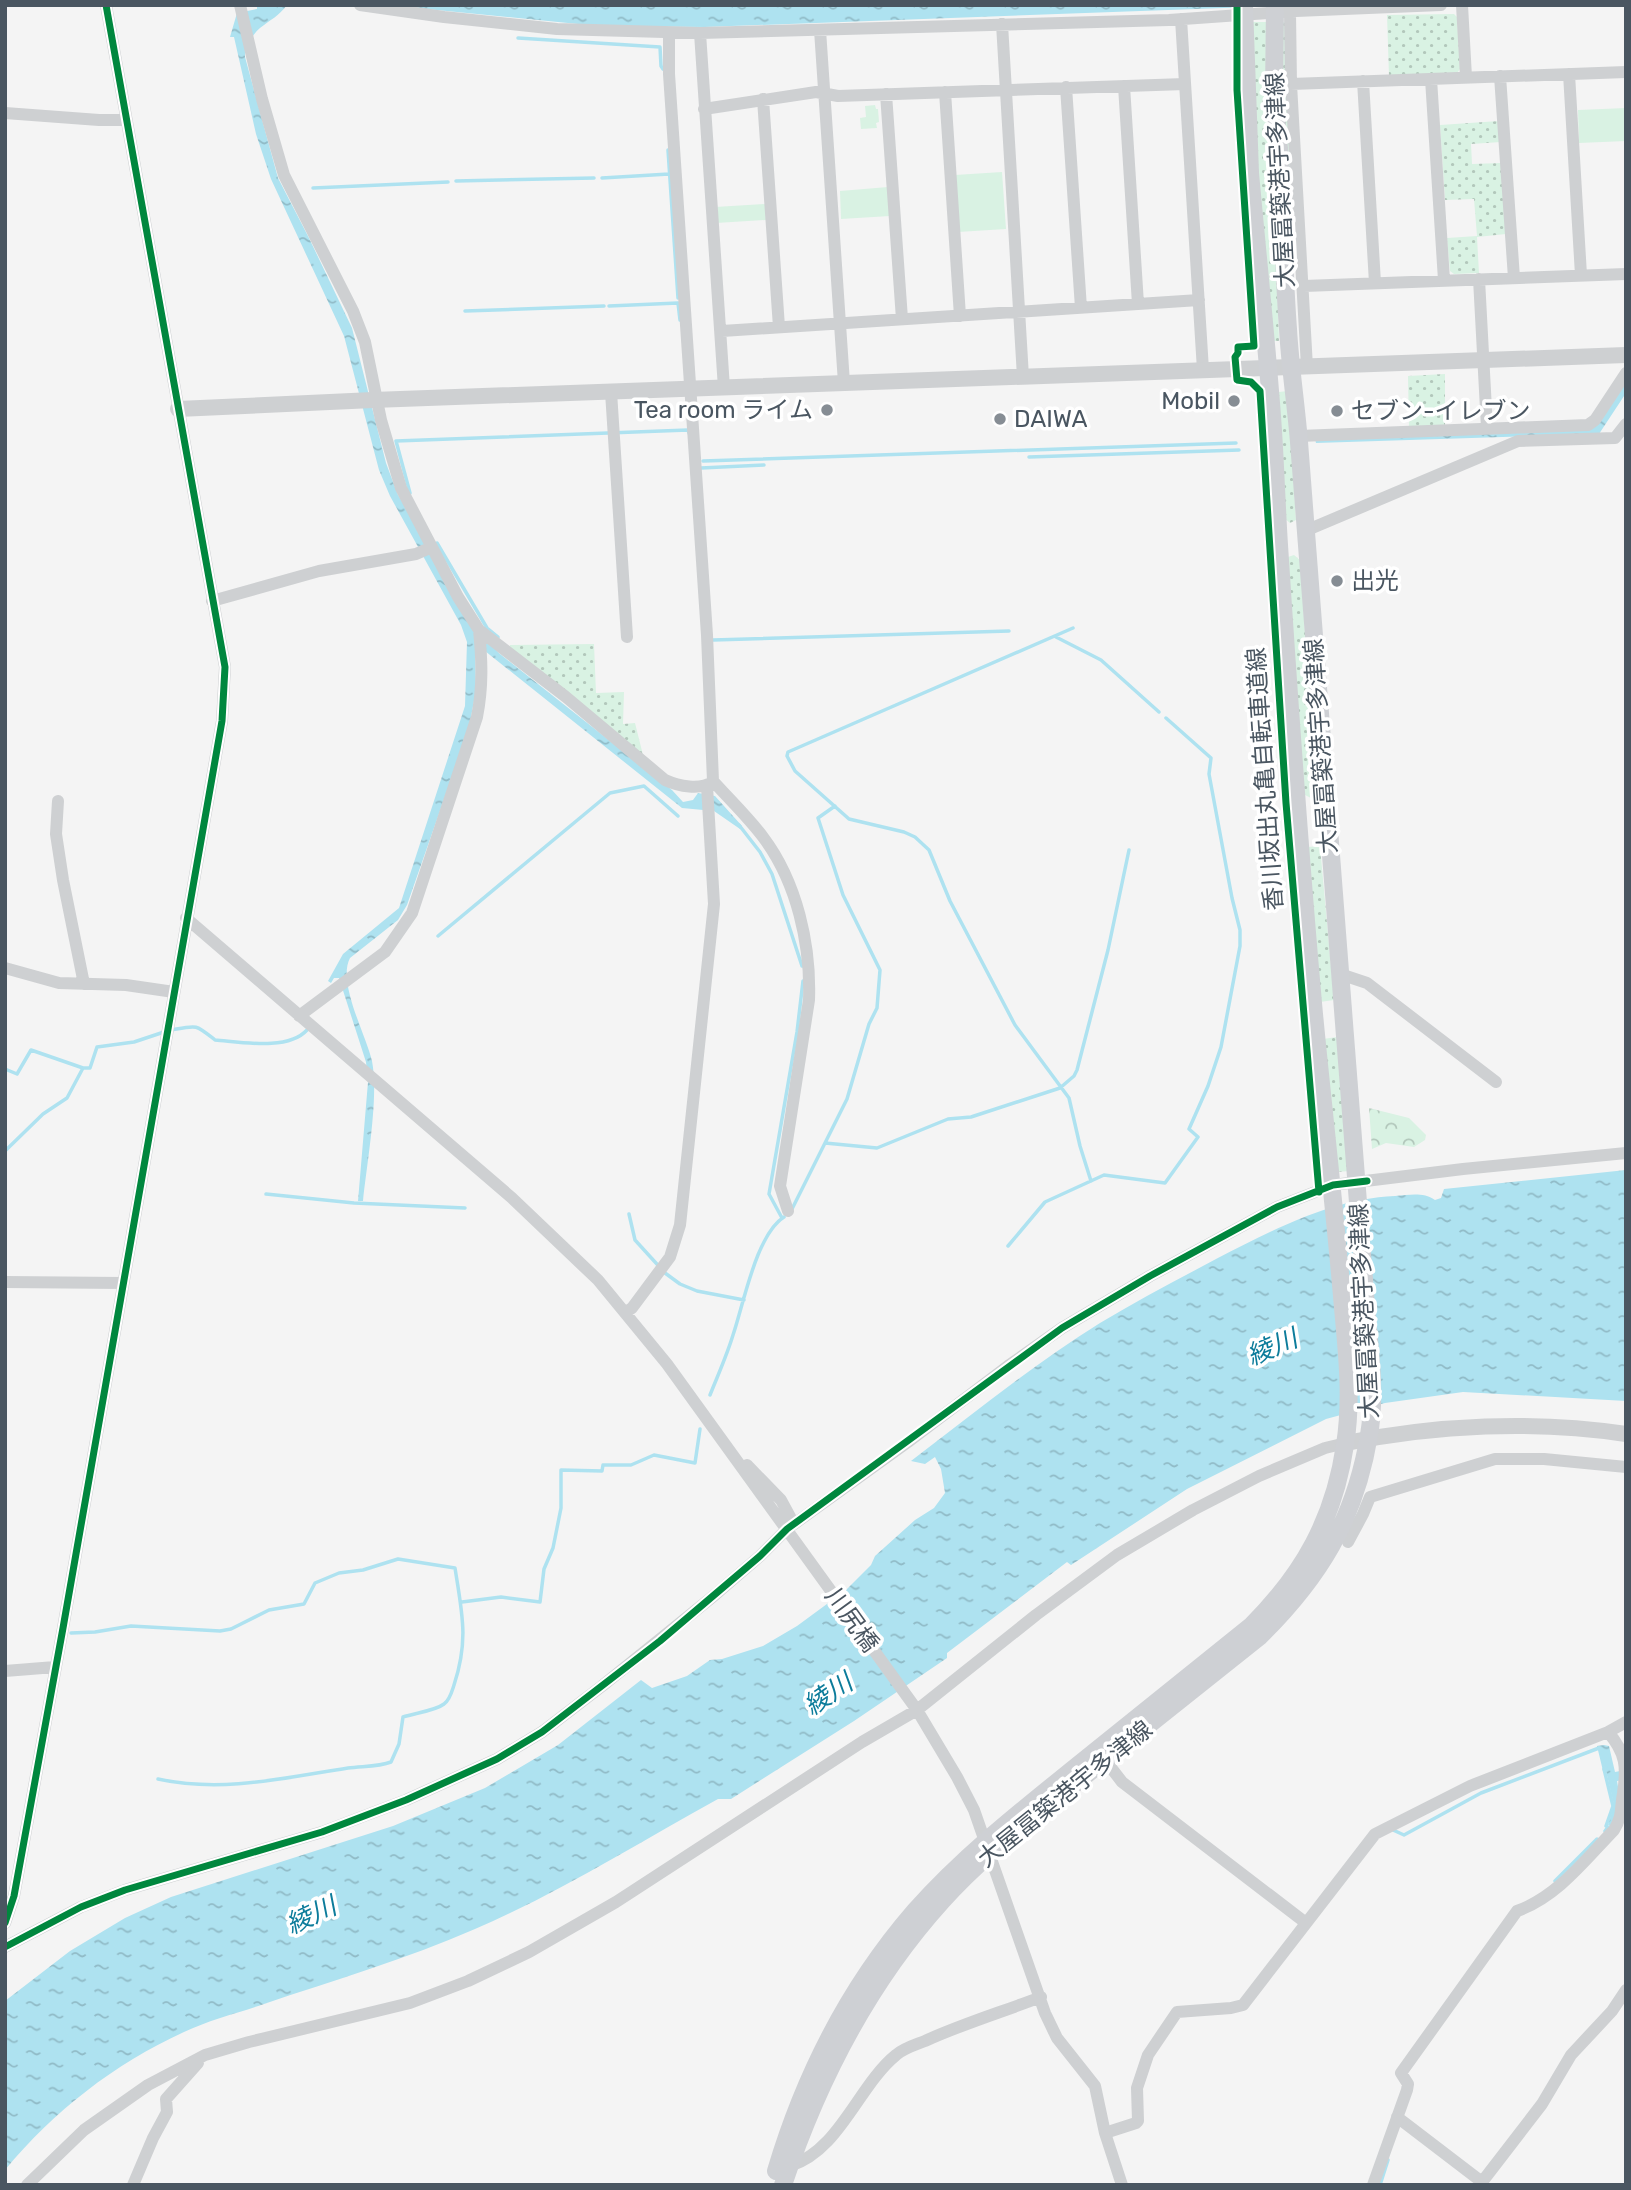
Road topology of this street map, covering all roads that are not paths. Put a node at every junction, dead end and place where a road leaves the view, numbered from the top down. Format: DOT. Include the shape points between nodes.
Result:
graph roads {
  1 [pos="106,5"];
  2 [pos="240,5"];
  3 [pos="360,5"];
  4 [pos="1244,5"];
  5 [pos="1441,5"];
  6 [pos="1462,5"];
  7 [pos="1282,9"];
  8 [pos="1181,19"];
  9 [pos="1002,24"];
  10 [pos="820,30"];
  11 [pos="669,33"];
  12 [pos="700,33"];
  13 [pos="1626,72"];
  14 [pos="1569,74"];
  15 [pos="1500,76"];
  16 [pos="1466,77"];
  17 [pos="1431,79"];
  18 [pos="1363,81"];
  19 [pos="1185,84"];
  20 [pos="1291,84"];
  21 [pos="1124,86"];
  22 [pos="1066,87"];
  23 [pos="1005,89"];
  24 [pos="945,92"];
  25 [pos="887,94"];
  26 [pos="826,95"];
  27 [pos="763,99"];
  28 [pos="704,109"];
  29 [pos="5,113"];
  30 [pos="126,120"];
  31 [pos="1626,274"];
  32 [pos="1581,275"];
  33 [pos="1514,278"];
  34 [pos="1479,279"];
  35 [pos="1444,281"];
  36 [pos="1375,283"];
  37 [pos="1304,286"];
  38 [pos="1199,300"];
  39 [pos="1138,304"];
  40 [pos="1081,308"];
  41 [pos="1019,312"];
  42 [pos="960,316"];
  43 [pos="902,319"];
  44 [pos="840,323"];
  45 [pos="779,327"];
  46 [pos="722,331"];
  47 [pos="1626,355"];
  48 [pos="1484,360"];
  49 [pos="1299,367"];
  50 [pos="1268,368"];
  51 [pos="1203,370"];
  52 [pos="1626,373"];
  53 [pos="1023,377"];
  54 [pos="844,383"];
  55 [pos="724,388"];
  56 [pos="690,389"];
  57 [pos="611,392"];
  58 [pos="370,400"];
  59 [pos="178,409"];
  60 [pos="1626,424"];
  61 [pos="1488,428"];
  62 [pos="1298,436"];
  63 [pos="1305,531"];
  64 [pos="1279,543"];
  65 [pos="426,550"];
  66 [pos="212,601"];
  67 [pos="479,632"];
  68 [pos="627,636"];
  69 [pos="709,786"];
  70 [pos="58,801"];
  71 [pos="1325,803"];
  72 [pos="1297,804"];
  73 [pos="186,918"];
  74 [pos="5,968"];
  75 [pos="1340,974"];
  76 [pos="85,984"];
  77 [pos="174,992"];
  78 [pos="299,1016"];
  79 [pos="1314,1017"];
  80 [pos="1344,1018"];
  81 [pos="1496,1082"];
  82 [pos="1626,1153"];
  83 [pos="1358,1188"];
  84 [pos="1334,1193"];
  85 [pos="788,1211"];
  86 [pos="5,1282"];
  87 [pos="123,1283"];
  88 [pos="626,1312"];
  89 [pos="1370,1430"];
  90 [pos="1626,1434"];
  91 [pos="1345,1443"];
  92 [pos="1626,1467"];
  93 [pos="791,1530"];
  94 [pos="1334,1540"];
  95 [pos="55,1667"];
  96 [pos="5,1671"];
  97 [pos="914,1707"];
  98 [pos="1626,1722"];
  99 [pos="1608,1732"];
  100 [pos="1623,1745"];
  101 [pos="1104,1760"];
  102 [pos="1625,1775"];
  103 [pos="987,1847"];
  104 [pos="5,1923"];
  105 [pos="1306,1923"];
  106 [pos="5,1947"];
  107 [pos="1626,1990"];
  108 [pos="1041,1997"];
  109 [pos="205,2055"];
  110 [pos="1401,2119"];
  111 [pos="1105,2133"];
  112 [pos="790,2166"];
  113 [pos="27,2185"];
  114 [pos="134,2185"];
  115 [pos="772,2185"];
  116 [pos="783,2185"];
  117 [pos="1122,2185"];
  118 [pos="1373,2185"];
  1 -- 30 [label="street"];
  2 -- 58 [label="street" via="284,175 365,342"];
  3 -- 11 [label="street" via="533,27"];
  4 -- 50 [label="main road, 大屋冨築港宇多津線, bridge" via="1250,173"];
  5 -- 7 [label="street"];
  6 -- 16 [label="street"];
  7 -- 8 [label="street"];
  7 -- 20 [label="street"];
  7 -- 49 [label="main road, 大屋冨築港宇多津線, bridge" via="1274,94 1288,331"];
  8 -- 9 [label="street"];
  8 -- 19 [label="street"];
  9 -- 10 [label="street"];
  9 -- 23 [label="street"];
  10 -- 12 [label="street"];
  10 -- 26 [label="street"];
  11 -- 12 [label="street"];
  11 -- 56 [label="street"];
  12 -- 28 [label="street"];
  13 -- 14 [label="street"];
  14 -- 15 [label="street"];
  14 -- 32 [label="street"];
  15 -- 16 [label="street"];
  15 -- 33 [label="street"];
  16 -- 17 [label="street"];
  17 -- 18 [label="street"];
  17 -- 35 [label="street"];
  18 -- 20 [label="street"];
  18 -- 36 [label="street"];
  19 -- 21 [label="street"];
  19 -- 38 [label="street"];
  20 -- 37 [label="street"];
  21 -- 22 [label="street"];
  21 -- 39 [label="street"];
  22 -- 23 [label="street"];
  22 -- 40 [label="street"];
  23 -- 24 [label="street"];
  23 -- 41 [label="street"];
  24 -- 25 [label="street"];
  24 -- 42 [label="street"];
  25 -- 26 [label="street"];
  25 -- 43 [label="street"];
  26 -- 27 [label="street" via="816,92"];
  26 -- 44 [label="street"];
  27 -- 28 [label="street"];
  27 -- 45 [label="street"];
  28 -- 46 [label="street"];
  29 -- 30 [label="street"];
  30 -- 59 [label="street"];
  31 -- 32 [label="street"];
  32 -- 33 [label="street"];
  33 -- 34 [label="street"];
  34 -- 35 [label="street"];
  34 -- 48 [label="street"];
  35 -- 36 [label="street"];
  36 -- 37 [label="street"];
  37 -- 49 [label="street"];
  38 -- 39 [label="street"];
  38 -- 51 [label="street"];
  39 -- 40 [label="street"];
  40 -- 41 [label="street"];
  41 -- 42 [label="street"];
  41 -- 53 [label="street"];
  42 -- 43 [label="street"];
  43 -- 44 [label="street"];
  44 -- 45 [label="street"];
  44 -- 54 [label="street"];
  45 -- 46 [label="street"];
  46 -- 55 [label="street"];
  47 -- 48 [label="street"];
  48 -- 49 [label="street"];
  48 -- 61 [label="street"];
  49 -- 50 [label="street"];
  49 -- 62 [label="main road, 大屋冨築港宇多津線"];
  50 -- 51 [label="street"];
  50 -- 64 [label="main road, 大屋冨築港宇多津線"];
  51 -- 53 [label="street"];
  52 -- 61 [label="street" via="1588,425"];
  53 -- 54 [label="street"];
  54 -- 55 [label="street"];
  55 -- 56 [label="street"];
  56 -- 57 [label="street"];
  56 -- 69 [label="street" via="708,635"];
  57 -- 58 [label="street"];
  57 -- 68 [label="street"];
  58 -- 59 [label="street"];
  58 -- 65 [label="street"];
  59 -- 66 [label="street"];
  60 -- 63 [label="street" via="1615,438 1518,440"];
  61 -- 62 [label="street"];
  62 -- 63 [label="main road, 大屋冨築港宇多津線"];
  63 -- 64 [label="main road"];
  63 -- 71 [label="main road, 大屋冨築港宇多津線"];
  64 -- 72 [label="main road, 大屋冨築港宇多津線"];
  65 -- 66 [label="street" via="318,571"];
  65 -- 67 [label="street"];
  66 -- 73 [label="street" via="225,667 222,721"];
  67 -- 69 [label="street" via="665,780"];
  67 -- 78 [label="street" via="482,693 477,717 412,913 385,952"];
  69 -- 85 [label="street" via="750,820 777,859 799,915 807,953 809,1000 780,1186"];
  69 -- 88 [label="street" via="715,904 680,1225 670,1256"];
  70 -- 76 [label="street" via="56,834"];
  71 -- 72 [label="main road"];
  71 -- 75 [label="main road, 大屋冨築港宇多津線"];
  72 -- 79 [label="main road, 大屋冨築港宇多津線"];
  73 -- 77 [label="street"];
  73 -- 78 [label="street, 川尻橋"];
  74 -- 76 [label="street"];
  75 -- 80 [label="main road, 大屋冨築港宇多津線"];
  75 -- 81 [label="street" via="1367,983"];
  76 -- 77 [label="street"];
  77 -- 87 [label="street"];
  78 -- 88 [label="street, 川尻橋" via="512,1198"];
  79 -- 80 [label="main road"];
  79 -- 84 [label="main road, 大屋冨築港宇多津線"];
  80 -- 83 [label="main road, 大屋冨築港宇多津線"];
  82 -- 83 [label="street" via="1463,1169"];
  83 -- 84 [label="street"];
  83 -- 89 [label="main road, 大屋冨築港宇多津線" via="1371,1376"];
  84 -- 91 [label="main road, 大屋冨築港宇多津線" via="1348,1379"];
  84 -- 93 [label="street" via="1277,1207 1062,1328"];
  86 -- 87 [label="street"];
  87 -- 95 [label="street"];
  88 -- 93 [label="street, 川尻橋"];
  89 -- 90 [label="street" via="1513,1426"];
  89 -- 91 [label="street"];
  89 -- 94 [label="main road, 大屋冨築港宇多津線" via="1353,1499"];
  91 -- 94 [label="main road, 大屋冨築港宇多津線" via="1328,1516"];
  91 -- 97 [label="street" via="1259,1476 1117,1555"];
  92 -- 94 [label="street" via="1495,1459 1370,1497 1363,1514"];
  93 -- 97 [label="street, 川尻橋"];
  93 -- 106 [label="street" via="660,1641 542,1732 497,1759 322,1832 114,1894"];
  94 -- 101 [label="main road, 大屋冨築港宇多津線" via="1310,1581 1259,1637"];
  94 -- 103 [label="main road, 大屋冨築港宇多津線" via="1251,1626"];
  95 -- 96 [label="street"];
  95 -- 104 [label="street"];
  97 -- 103 [label="street, 川尻橋" via="957,1777"];
  97 -- 109 [label="street" via="616,1902 517,1958 410,2003"];
  98 -- 99 [label="street"];
  99 -- 100 [label="street"];
  99 -- 105 [label="street" via="1470,1786 1382,1829"];
  100 -- 102 [label="street"];
  101 -- 103 [label="main road, 大屋冨築港宇多津線"];
  101 -- 105 [label="street" via="1122,1782"];
  102 -- 110 [label="street" via="1623,1807 1614,1830 1550,1894 1517,1911 1401,2073 1408,2084"];
  103 -- 108 [label="street, 川尻橋"];
  103 -- 112 [label="main road, 大屋冨築港宇多津線" via="865,2003 823,2082"];
  103 -- 115 [label="main road, 大屋冨築港宇多津線" via="914,1913 853,1996 806,2088"];
  105 -- 111 [label="street" via="1242,2005 1177,2012 1148,2055 1137,2088 1138,2121"];
  107 -- 110 [label="street" via="1571,2055 1542,2104 1482,2182"];
  108 -- 111 [label="street, 川尻橋" via="1057,2038 1092,2080"];
  108 -- 112 [label="street" via="899,2052 880,2069 836,2130 804,2161"];
  109 -- 113 [label="street" via="148,2085 84,2130"];
  109 -- 114 [label="street" via="166,2099 167,2112"];
  110 -- 118 [label="street"];
  111 -- 117 [label="street, 川尻橋"];
  112 -- 116 [label="main road, 大屋冨築港宇多津線"];
}
